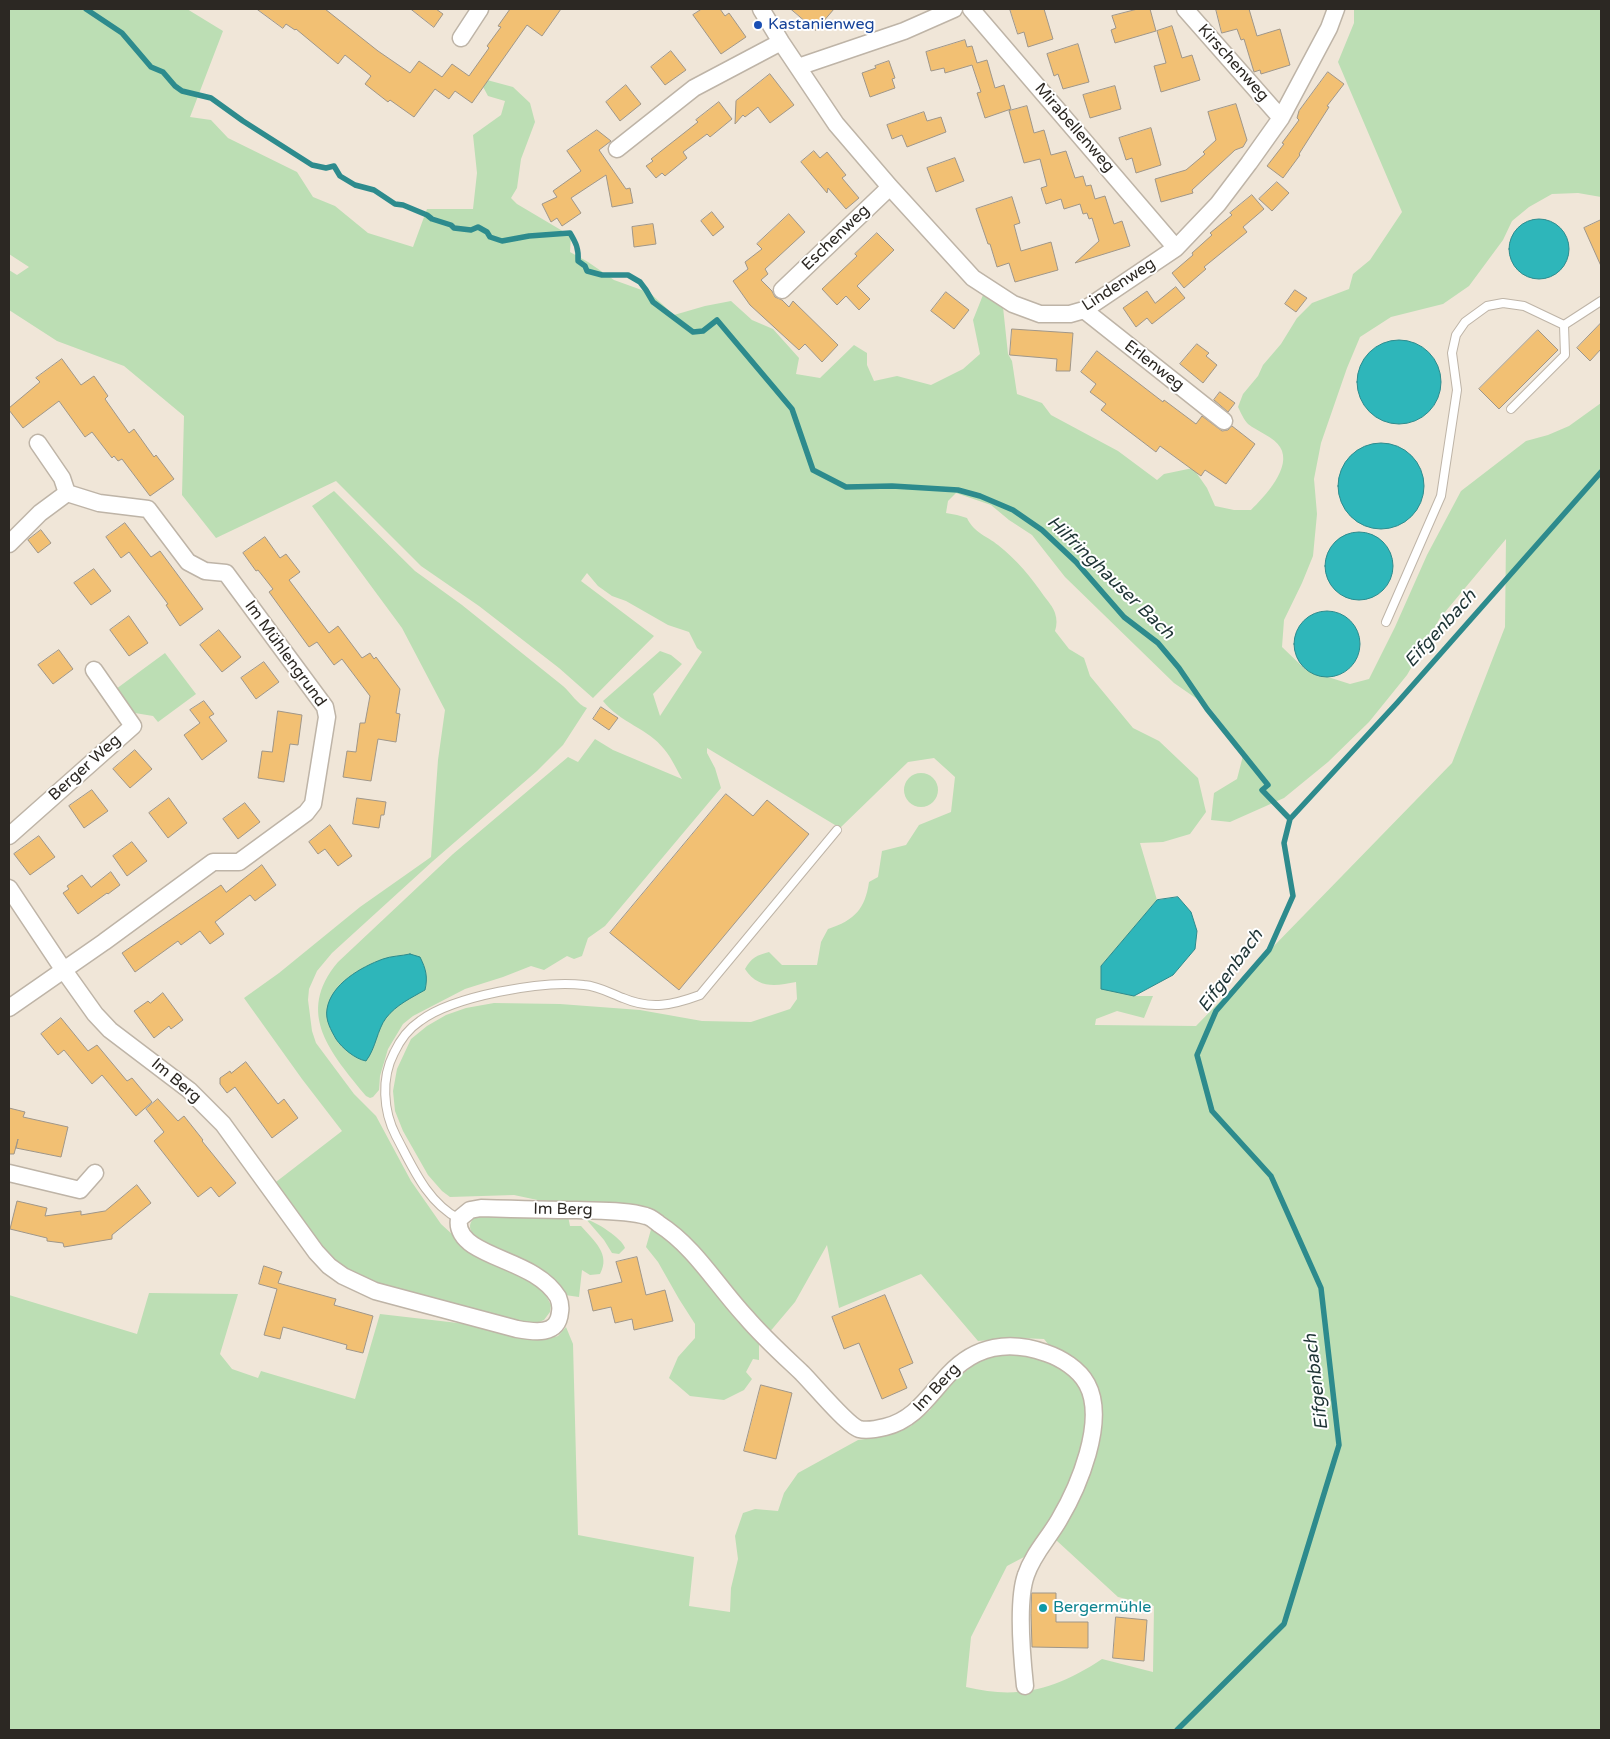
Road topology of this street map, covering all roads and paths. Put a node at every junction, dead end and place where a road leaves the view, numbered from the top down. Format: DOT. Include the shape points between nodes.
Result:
graph roads {
  1 [pos="480,9"];
  2 [pos="760,9"];
  3 [pos="954,9"];
  4 [pos="970,9"];
  5 [pos="1185,9"];
  6 [pos="1336,9"];
  7 [pos="461,38"];
  8 [pos="781,42"];
  9 [pos="798,67"];
  10 [pos="1281,118"];
  11 [pos="617,149"];
  12 [pos="890,187"];
  13 [pos="1176,248"];
  14 [pos="782,290"];
  15 [pos="1601,301"];
  16 [pos="1084,310"];
  17 [pos="1564,325"];
  18 [pos="1511,410"];
  19 [pos="1224,421"];
  20 [pos="38,443"];
  21 [pos="67,494"];
  22 [pos="9,544"];
  23 [pos="1386,622"];
  24 [pos="94,670"];
  25 [pos="837,830"];
  26 [pos="9,836"];
  27 [pos="9,888"];
  28 [pos="63,969"];
  29 [pos="9,1008"];
  30 [pos="9,1173"];
  31 [pos="95,1173"];
  32 [pos="460,1219"];
  33 [pos="1025,1686"];
  1 -- 7 [label="street"];
  2 -- 8 [label="street, Lindenweg"];
  3 -- 9 [label="street" via="904,32"];
  4 -- 13 [label="street, Mirabellenweg"];
  5 -- 10 [label="street, Kirschenweg"];
  6 -- 10 [label="street, Lindenweg"];
  8 -- 9 [label="street, Lindenweg"];
  8 -- 11 [label="street" via="694,88"];
  9 -- 12 [label="street, Lindenweg" via="836,124"];
  10 -- 13 [label="street, Lindenweg" via="1218,204"];
  12 -- 14 [label="street, Eschenweg"];
  12 -- 16 [label="street, Lindenweg" via="973,278 1013,304 1040,314 1070,314"];
  13 -- 16 [label="street, Lindenweg"];
  15 -- 17 [label="lane"];
  16 -- 19 [label="street, Erlenweg"];
  17 -- 18 [label="lane" via="1565,355"];
  17 -- 23 [label="lane" via="1524,306 1504,303 1487,306 1465,322 1456,335 1452,353 1457,390 1440,496"];
  20 -- 21 [label="street" via="62,478"];
  21 -- 22 [label="street" via="40,513"];
  21 -- 28 [label="street, Im Mühlengrund" via="148,508 188,562 205,571 226,573 325,706 327,717 313,804 306,814 239,862 213,862"];
  24 -- 26 [label="street, Berger Weg" via="133,726"];
  25 -- 32 [label="lane" via="700,995 652,1006 584,984 531,987 484,994 439,1010 404,1035 387,1071 387,1114 425,1187 446,1212"];
  27 -- 28 [label="street"];
  28 -- 29 [label="street"];
  28 -- 32 [label="street, Im Berg" via="110,1030 189,1090 223,1124 329,1266 376,1291 517,1328 540,1332 557,1323 559,1300 549,1287 527,1271 473,1245 462,1234"];
  30 -- 31 [label="street" via="80,1190"];
  32 -- 33 [label="street, Im Berg" via="470,1210 481,1208 609,1211 647,1216 676,1235 744,1316 850,1425 860,1429 882,1428 904,1420 924,1404 962,1361 993,1347 1033,1348 1053,1355 1076,1371 1087,1384 1092,1398 1093,1431 1075,1492 1025,1575 1022,1638"];
}
